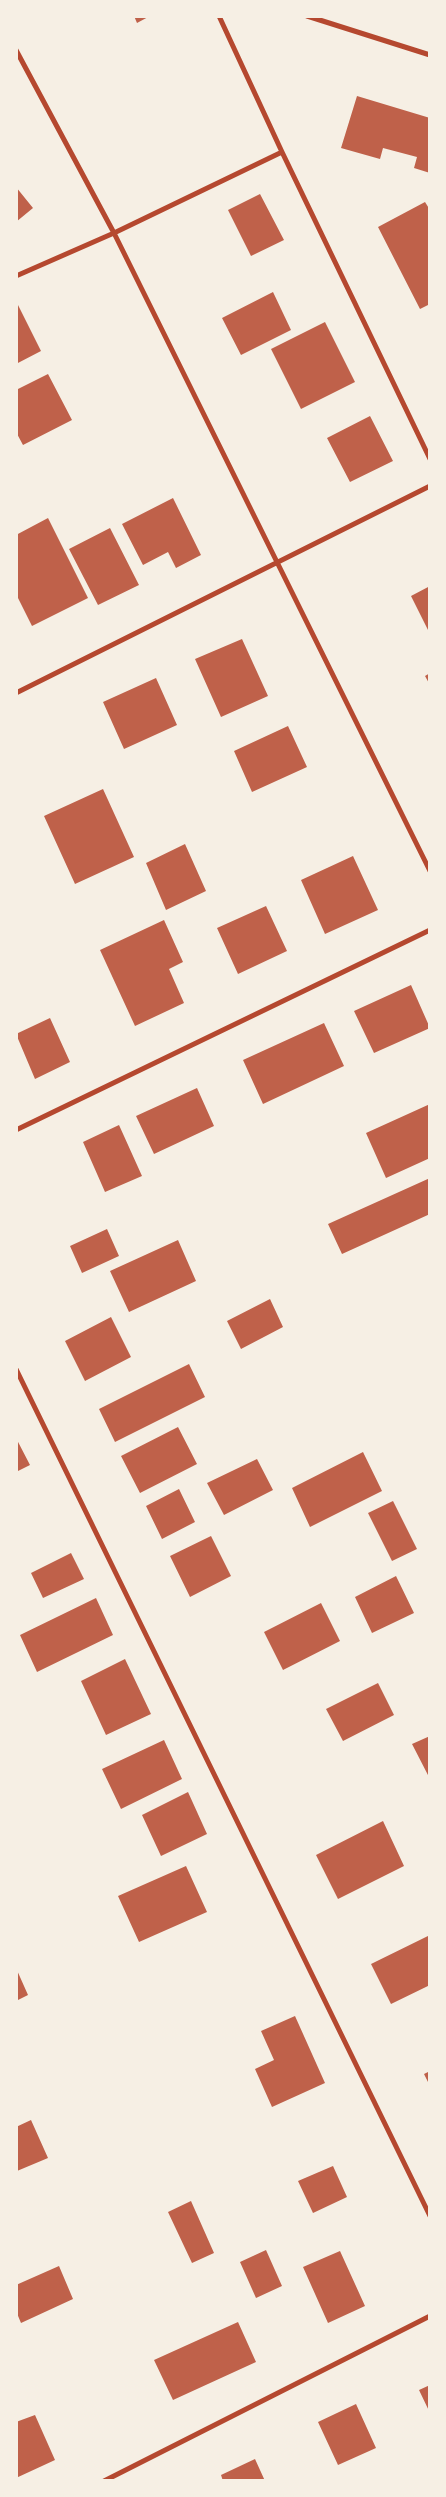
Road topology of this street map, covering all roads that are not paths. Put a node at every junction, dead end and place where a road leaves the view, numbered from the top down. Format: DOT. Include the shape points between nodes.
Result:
graph roads {
  1 [pos="219,16"];
  2 [pos="307,16"];
  3 [pos="16,50"];
  4 [pos="430,55"];
  5 [pos="282,152"];
  6 [pos="114,234"];
  7 [pos="16,276"];
  8 [pos="430,459"];
  9 [pos="430,486"];
  10 [pos="278,562"];
  11 [pos="16,694"];
  12 [pos="430,872"];
  13 [pos="430,930"];
  14 [pos="16,1130"];
  15 [pos="16,1369"];
  16 [pos="430,2216"];
  17 [pos="430,2316"];
  18 [pos="104,2481"];
  1 -- 5 [label="street"];
  2 -- 4 [label="street"];
  3 -- 6 [label="street"];
  5 -- 6 [label="street"];
  5 -- 8 [label="street"];
  6 -- 7 [label="street"];
  6 -- 10 [label="street"];
  9 -- 10 [label="street"];
  10 -- 11 [label="street"];
  10 -- 12 [label="street"];
  13 -- 14 [label="street"];
  15 -- 16 [label="street"];
  17 -- 18 [label="street"];
}
